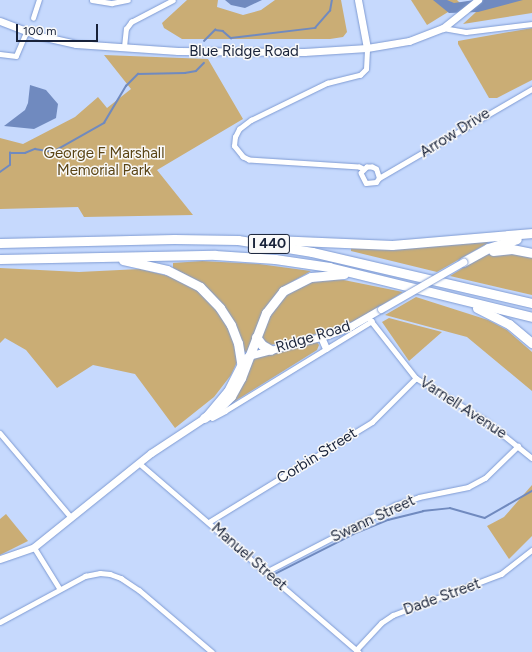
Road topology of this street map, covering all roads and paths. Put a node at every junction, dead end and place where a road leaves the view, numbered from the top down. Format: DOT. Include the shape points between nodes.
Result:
graph roads {
  1 [pos="39,0"];
  2 [pos="92,0"];
  3 [pos="128,0"];
  4 [pos="173,0"];
  5 [pos="358,0"];
  6 [pos="478,0"];
  7 [pos="33,18"];
  8 [pos="0,21"];
  9 [pos="532,24"];
  10 [pos="443,28"];
  11 [pos="26,32"];
  12 [pos="124,47"];
  13 [pos="367,48"];
  14 [pos="0,54"];
  15 [pos="532,89"];
  16 [pos="363,170"];
  17 [pos="378,178"];
  18 [pos="532,235"];
  19 [pos="238,240"];
  20 [pos="0,243"];
  21 [pos="532,253"];
  22 [pos="104,257"];
  23 [pos="0,259"];
  24 [pos="463,262"];
  25 [pos="357,273"];
  26 [pos="458,299"];
  27 [pos="532,304"];
  28 [pos="532,317"];
  29 [pos="370,319"];
  30 [pos="256,337"];
  31 [pos="321,337"];
  32 [pos="532,343"];
  33 [pos="326,348"];
  34 [pos="271,350"];
  35 [pos="251,355"];
  36 [pos="241,363"];
  37 [pos="416,378"];
  38 [pos="204,418"];
  39 [pos="0,433"];
  40 [pos="518,446"];
  41 [pos="532,458"];
  42 [pos="139,463"];
  43 [pos="71,517"];
  44 [pos="209,522"];
  45 [pos="34,547"];
  46 [pos="532,550"];
  47 [pos="0,559"];
  48 [pos="266,572"];
  49 [pos="60,589"];
  50 [pos="0,622"];
  51 [pos="357,651"];
  52 [pos="212,652"];
  1 -- 7 [label="street"];
  2 -- 3 [label="street" via="108,3"];
  4 -- 12 [label="street" via="131,22 126,29"];
  5 -- 13 [label="street"];
  6 -- 10 [label="street, Blue Ridge Road"];
  8 -- 11 [label="street, Blue Ridge Road"];
  9 -- 10 [label="street" via="466,32"];
  10 -- 13 [label="street, Blue Ridge Road" via="409,41"];
  11 -- 12 [label="street, Blue Ridge Road" via="76,44"];
  11 -- 14 [label="street" via="16,56"];
  12 -- 13 [label="street, Blue Ridge Road" via="274,52"];
  13 -- 16 [label="street" via="366,69 360,75 327,83 251,120 239,129 234,137 234,146 249,160 360,167"];
  15 -- 17 [label="street, Arrow Drive"];
  16 -- 17 [label="street" via="372,167 376,169"];
  16 -- 17 [label="street, Arrow Drive" via="361,177 366,183 376,182"];
  18 -- 19 [label="highway" via="377,245"];
  18 -- 24 [label="highway" via="497,244"];
  19 -- 20 [label="highway, I 440"];
  19 -- 27 [label="highway, I 440" via="312,252"];
  21 -- 24 [label="highway" via="517,249 501,249"];
  22 -- 23 [label="highway, I 440"];
  22 -- 25 [label="highway, I 440" via="246,256 299,262"];
  22 -- 36 [label="highway" via="167,270 200,287 220,308 231,325 238,343"];
  24 -- 29 [label="street, Ridge Road, bridge" via="381,309"];
  25 -- 26 [label="highway, I 440"];
  25 -- 30 [label="highway" via="319,275 289,287 270,306"];
  26 -- 28 [label="highway, I 440"];
  26 -- 32 [label="highway" via="509,324"];
  29 -- 31 [label="street, Ridge Road"];
  29 -- 33 [label="street, Ridge Road"];
  29 -- 37 [label="street, Varnell Avenue"];
  30 -- 34 [label="highway" via="262,345"];
  30 -- 35 [label="highway"];
  31 -- 33 [label="street"];
  31 -- 34 [label="street, Ridge Road"];
  33 -- 38 [label="street, Ridge Road" via="218,415"];
  34 -- 35 [label="street, Ridge Road"];
  35 -- 36 [label="street, Ridge Road"];
  35 -- 38 [label="highway" via="231,396"];
  36 -- 38 [label="street, Ridge Road" via="227,391"];
  37 -- 40 [label="street, Varnell Avenue" via="485,420"];
  37 -- 44 [label="street, Corbin Street" via="372,422"];
  38 -- 42 [label="street, Ridge Road"];
  39 -- 43 [label="street"];
  40 -- 41 [label="street, Varnell Avenue"];
  40 -- 48 [label="street, Swann Street" via="485,478 468,487 419,497 395,505"];
  42 -- 43 [label="street, Ridge Road"];
  42 -- 44 [label="street, Manuel Street"];
  43 -- 45 [label="street, Ridge Road"];
  44 -- 48 [label="street, Manuel Street"];
  45 -- 47 [label="street, Ridge Road"];
  45 -- 49 [label="street"];
  46 -- 51 [label="street, Dade Street" via="501,574 393,615 380,623"];
  48 -- 51 [label="street, Manuel Street"];
  49 -- 50 [label="street"];
  49 -- 52 [label="street" via="85,576 100,573 121,578"];
}
